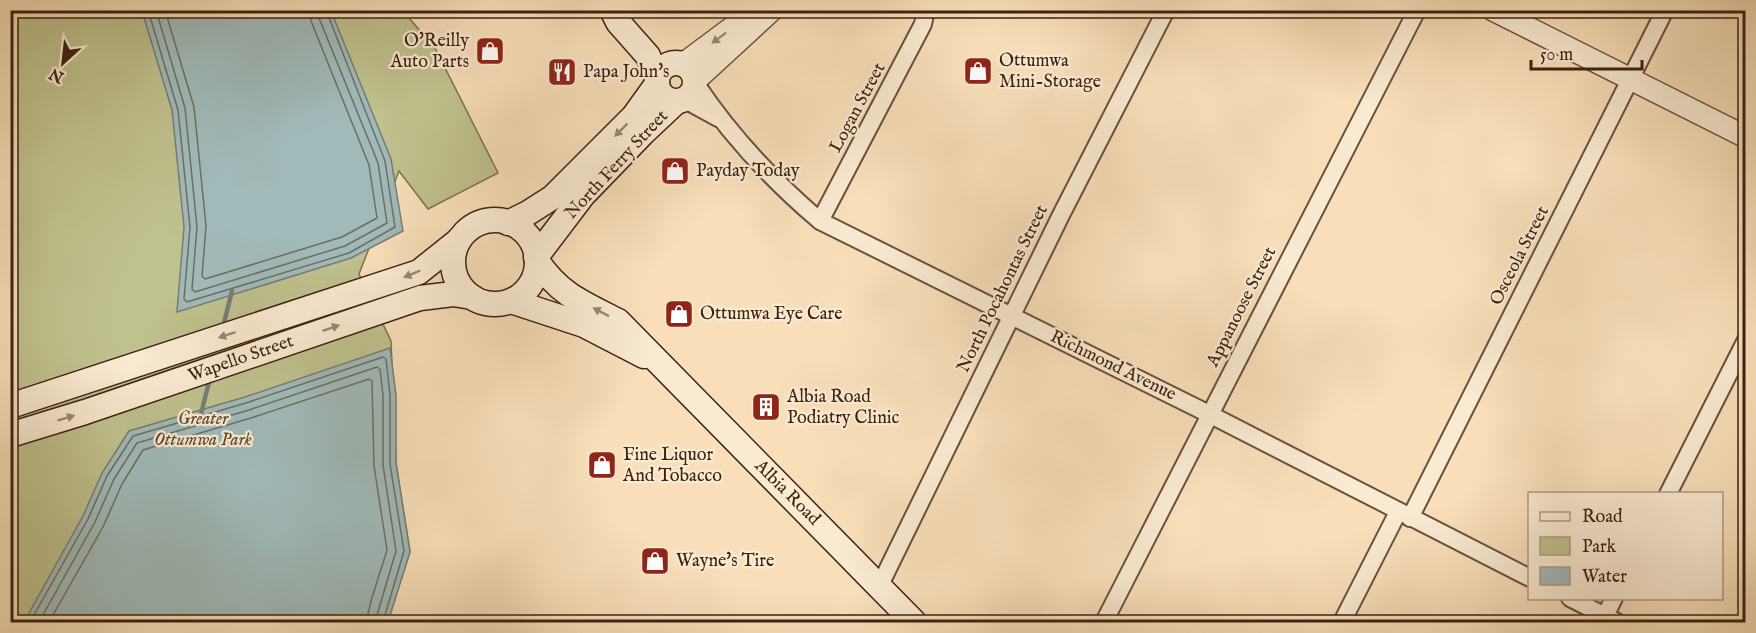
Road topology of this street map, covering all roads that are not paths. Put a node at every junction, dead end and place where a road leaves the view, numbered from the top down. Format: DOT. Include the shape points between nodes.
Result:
graph roads {
  1 [pos="752,10"];
  2 [pos="772,10"];
  3 [pos="926,10"];
  4 [pos="1166,10"];
  5 [pos="1417,10"];
  6 [pos="1493,10"];
  7 [pos="1665,10"];
  8 [pos="613,12"];
  9 [pos="1630,80"];
  10 [pos="657,81"];
  11 [pos="686,82"];
  12 [pos="1746,137"];
  13 [pos="820,221"];
  14 [pos="508,223"];
  15 [pos="459,240"];
  16 [pos="536,259"];
  17 [pos="472,297"];
  18 [pos="511,301"];
  19 [pos="1012,316"];
  20 [pos="1746,340"];
  21 [pos="660,364"];
  22 [pos="10,406"];
  23 [pos="1209,414"];
  24 [pos="10,435"];
  25 [pos="1669,492"];
  26 [pos="1404,515"];
  27 [pos="1528,577"];
  28 [pos="879,587"];
  29 [pos="1574,600"];
  30 [pos="1614,600"];
  31 [pos="1611,619"];
  32 [pos="914,622"];
  33 [pos="1104,622"];
  34 [pos="1342,622"];
  1 -- 11 [label="street, North Ferry Street, one-way"];
  2 -- 11 [label="street, North Ferry Street"];
  3 -- 13 [label="street, Logan Street" via="919,33"];
  4 -- 19 [label="street, North Pocahontas Street"];
  5 -- 23 [label="street, Appanoose Street"];
  6 -- 9 [label="street"];
  7 -- 9 [label="street, Osceola Street"];
  8 -- 10 [label="main road, Richmond Avenue" via="648,56"];
  8 -- 11 [label="main road, Richmond Avenue" via="634,26"];
  9 -- 12 [label="street"];
  9 -- 26 [label="street, Osceola Street"];
  10 -- 11 [label="main road" via="661,94 670,101"];
  10 -- 14 [label="main road, North Ferry Street, one-way" via="634,116 553,197"];
  11 -- 13 [label="street, Richmond Avenue" via="777,181"];
  11 -- 16 [label="main road, North Ferry Street" via="583,195"];
  13 -- 19 [label="street, Richmond Avenue"];
  14 -- 15 [label="main road" via="481,223"];
  14 -- 16 [label="main road" via="530,239"];
  15 -- 17 [label="main road" via="454,271"];
  15 -- 22 [label="main road, Wapello Street, one-way" via="419,272"];
  16 -- 18 [label="main road" via="532,280"];
  21 -- 16 [label="main road, Albia Road, one-way" via="618,321 566,294"];
  17 -- 18 [label="main road" via="491,304"];
  24 -- 17 [label="main road, Wapello Street, one-way" via="420,298 453,294"];
  18 -- 21 [label="main road, Albia Road" via="584,326"];
  19 -- 23 [label="street, Richmond Avenue"];
  19 -- 28 [label="street, North Pocahontas Street"];
  20 -- 25 [label="street"];
  21 -- 28 [label="main road, Albia Road"];
  23 -- 26 [label="street, Richmond Avenue"];
  23 -- 33 [label="street, Appanoose Street"];
  26 -- 27 [label="street, Richmond Avenue"];
  26 -- 34 [label="street, Osceola Street"];
  28 -- 32 [label="main road, Albia Road"];
  29 -- 31 [label="street"];
  30 -- 31 [label="street"];
}
